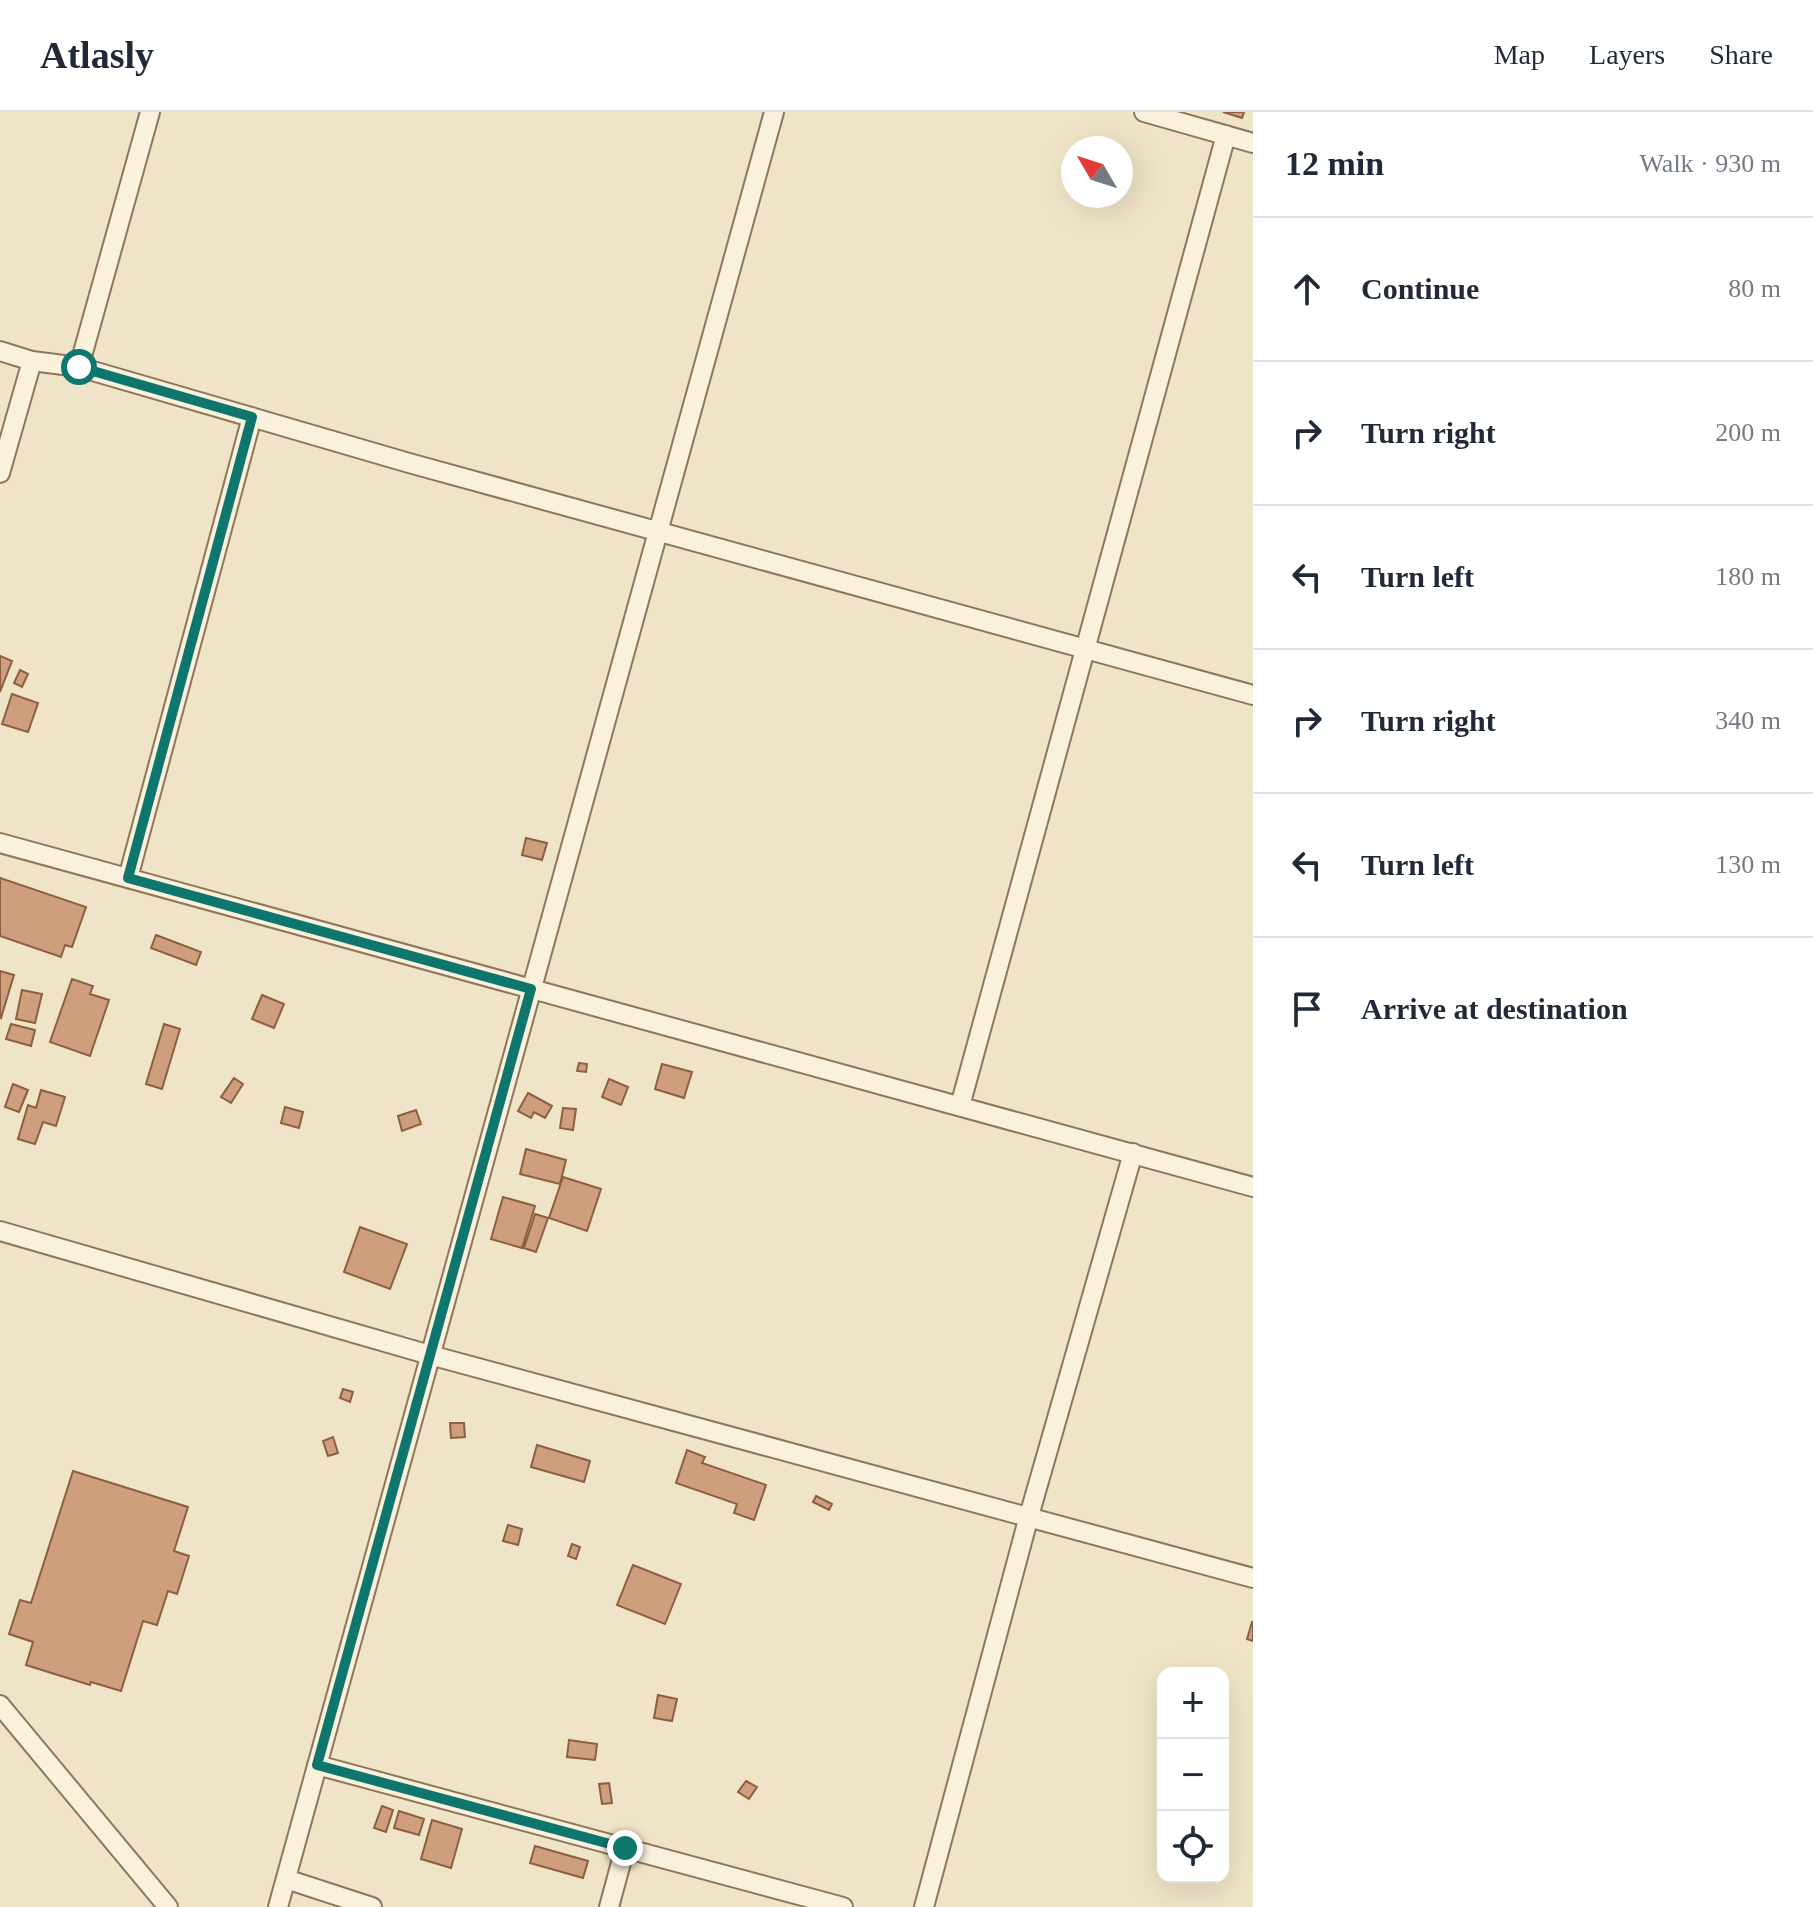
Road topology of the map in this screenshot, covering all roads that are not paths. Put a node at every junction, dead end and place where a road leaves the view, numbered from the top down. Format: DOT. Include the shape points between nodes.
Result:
graph roads {
  1 [pos="150,112"];
  2 [pos="774,112"];
  3 [pos="1144,112"];
  4 [pos="1226,135"];
  5 [pos="1253,143"];
  6 [pos="0,351"];
  7 [pos="32,361"];
  8 [pos="79,367"];
  9 [pos="252,417"];
  10 [pos="0,473"];
  11 [pos="659,532"];
  12 [pos="1084,649"];
  13 [pos="1253,695"];
  14 [pos="0,843"];
  15 [pos="128,878"];
  16 [pos="531,989"];
  17 [pos="960,1106"];
  18 [pos="1133,1153"];
  19 [pos="1253,1187"];
  20 [pos="0,1231"];
  21 [pos="430,1355"];
  22 [pos="1029,1516"];
  23 [pos="1253,1578"];
  24 [pos="0,1705"];
  25 [pos="317,1765"];
  26 [pos="625,1848"];
  27 [pos="286,1879"];
  28 [pos="168,1907"];
  29 [pos="278,1907"];
  30 [pos="372,1907"];
  31 [pos="609,1907"];
  32 [pos="843,1907"];
  33 [pos="924,1907"];
  1 -- 8 [label="lane"];
  2 -- 11 [label="lane"];
  3 -- 4 [label="lane"];
  4 -- 5 [label="lane"];
  4 -- 12 [label="lane"];
  6 -- 7 [label="lane"];
  7 -- 8 [label="lane"];
  7 -- 10 [label="lane"];
  8 -- 9 [label="lane"];
  9 -- 11 [label="lane"];
  9 -- 15 [label="lane"];
  11 -- 12 [label="lane"];
  11 -- 16 [label="lane"];
  12 -- 13 [label="lane"];
  12 -- 17 [label="lane"];
  14 -- 15 [label="lane"];
  15 -- 16 [label="lane"];
  16 -- 17 [label="lane"];
  16 -- 21 [label="lane"];
  17 -- 18 [label="lane"];
  18 -- 19 [label="lane"];
  18 -- 22 [label="lane"];
  20 -- 21 [label="lane"];
  21 -- 22 [label="lane"];
  21 -- 25 [label="lane"];
  22 -- 23 [label="lane"];
  22 -- 33 [label="lane"];
  24 -- 28 [label="lane"];
  25 -- 26 [label="lane"];
  25 -- 27 [label="lane"];
  26 -- 31 [label="lane"];
  26 -- 32 [label="lane"];
  27 -- 29 [label="lane"];
  27 -- 30 [label="lane"];
}
